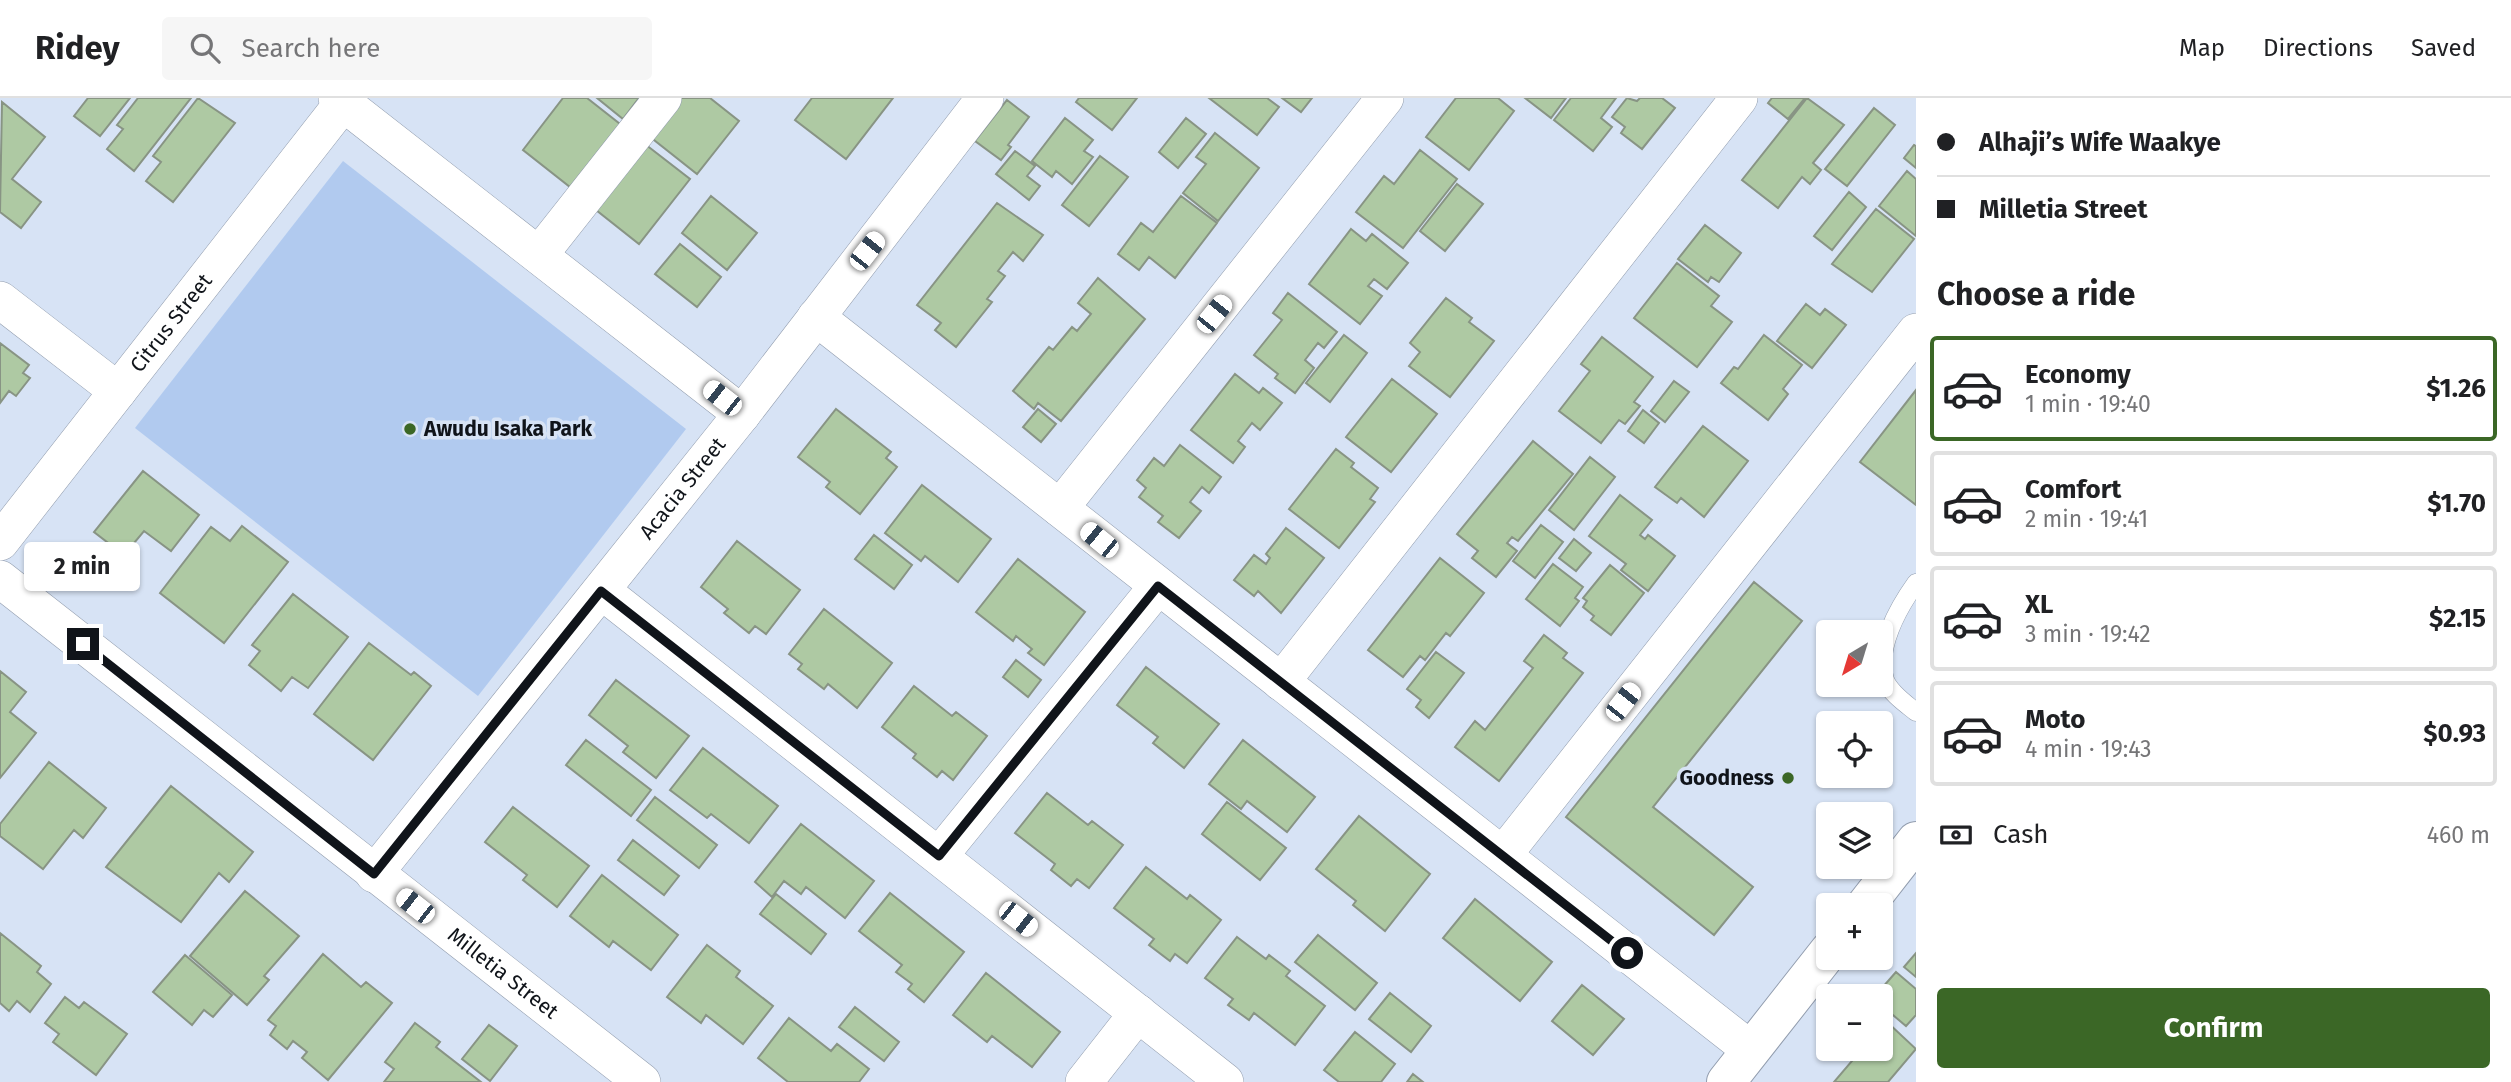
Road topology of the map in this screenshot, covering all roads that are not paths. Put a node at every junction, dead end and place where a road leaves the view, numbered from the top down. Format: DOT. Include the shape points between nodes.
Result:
graph roads {
  1 [pos="663,98"];
  2 [pos="985,98"];
  3 [pos="1385,98"];
  4 [pos="1739,98"];
  5 [pos="340,100"];
  6 [pos="539,255"];
  7 [pos="0,300"];
  8 [pos="816,317"];
  9 [pos="1916,332"];
  10 [pos="118,391"];
  11 [pos="742,414"];
  12 [pos="1060,508"];
  13 [pos="0,542"];
  14 [pos="0,579"];
  15 [pos="1916,583"];
  16 [pos="1158,586"];
  17 [pos="601,591"];
  18 [pos="1281,682"];
  19 [pos="1916,712"];
  20 [pos="1916,841"];
  21 [pos="1503,855"];
  22 [pos="939,856"];
  23 [pos="374,874"];
  24 [pos="1875,893"];
  25 [pos="1816,968"];
  26 [pos="1138,1013"];
  27 [pos="1735,1073"];
  28 [pos="642,1082"];
  29 [pos="1084,1082"];
  30 [pos="1225,1082"];
  1 -- 6 [label="street"];
  2 -- 8 [label="street, Acacia Street"];
  3 -- 12 [label="street"];
  4 -- 18 [label="street"];
  5 -- 6 [label="street"];
  5 -- 10 [label="street, Citrus Street"];
  6 -- 11 [label="street"];
  7 -- 10 [label="street"];
  8 -- 11 [label="street, Acacia Street"];
  8 -- 12 [label="street"];
  9 -- 21 [label="street"];
  10 -- 13 [label="street, Citrus Street"];
  11 -- 17 [label="street, Acacia Street"];
  12 -- 16 [label="street"];
  14 -- 23 [label="street, Milletia Street"];
  15 -- 19 [label="lane" via="1886,639 1883,664 1886,683"];
  16 -- 18 [label="street"];
  16 -- 22 [label="street"];
  17 -- 22 [label="street"];
  17 -- 23 [label="street, Acacia Street"];
  18 -- 21 [label="street"];
  20 -- 24 [label="main road"];
  21 -- 27 [label="street"];
  22 -- 26 [label="street"];
  23 -- 28 [label="street, Milletia Street"];
  25 -- 27 [label="main road"];
  26 -- 29 [label="street"];
  26 -- 30 [label="street"];
}
